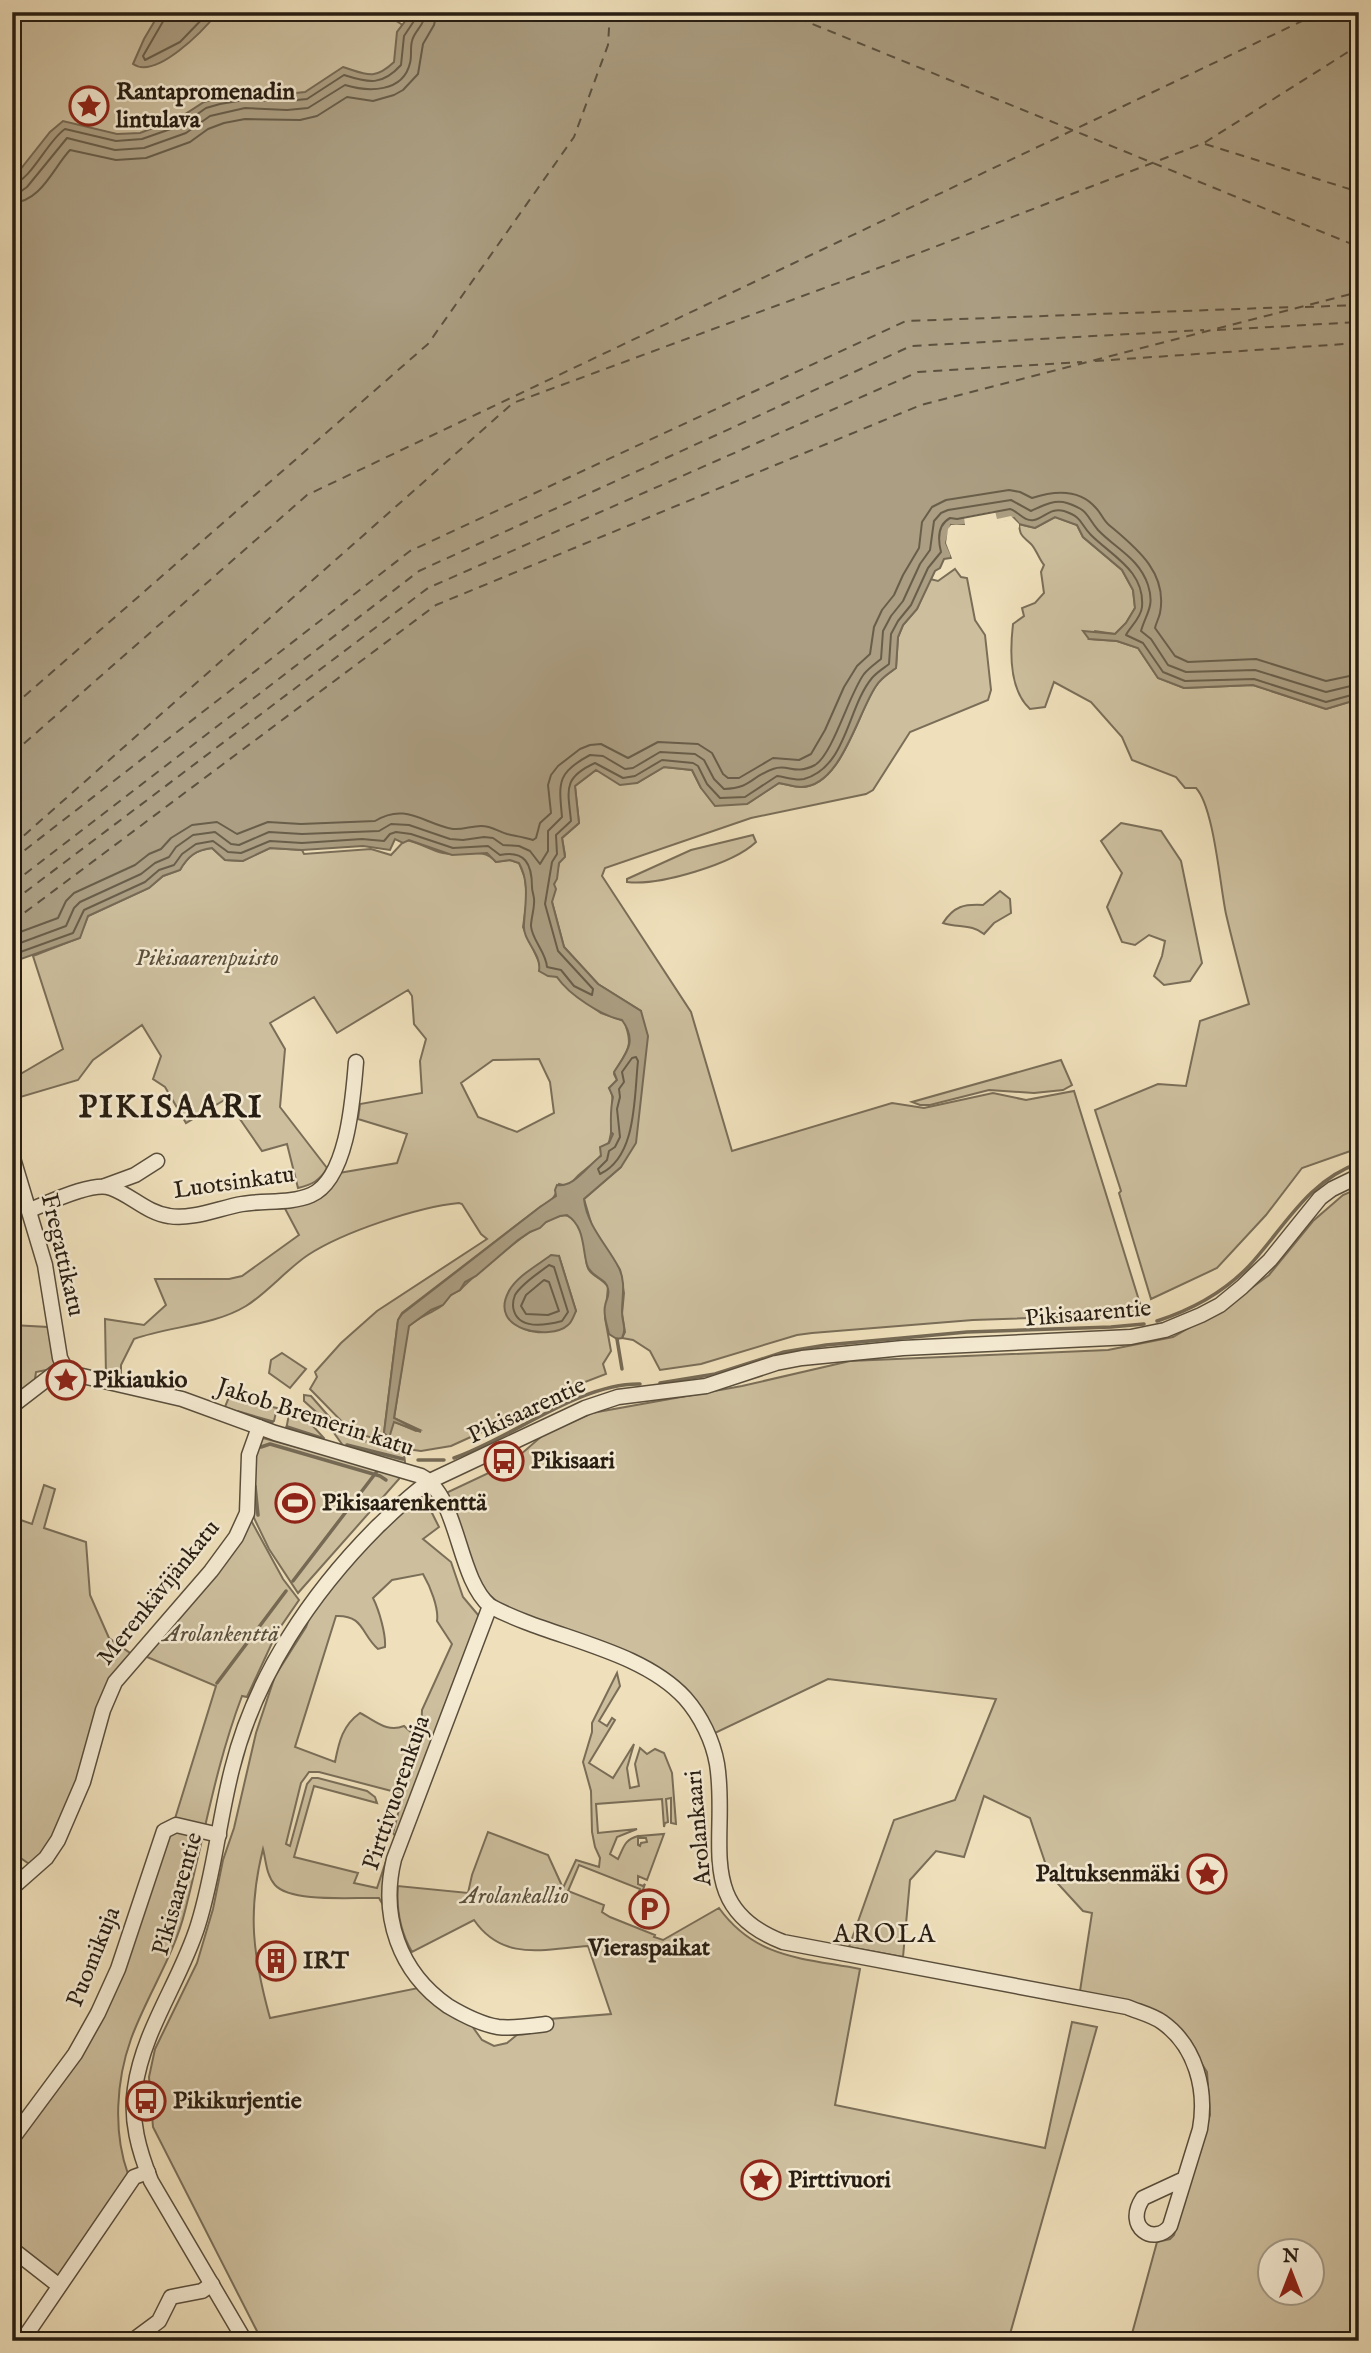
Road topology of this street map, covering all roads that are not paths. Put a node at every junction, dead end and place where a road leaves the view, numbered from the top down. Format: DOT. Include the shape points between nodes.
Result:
graph roads {
  1 [pos="356,1062"];
  2 [pos="12,1155"];
  3 [pos="157,1161"];
  4 [pos="1359,1176"];
  5 [pos="102,1187"];
  6 [pos="30,1210"];
  7 [pos="64,1366"];
  8 [pos="12,1406"];
  9 [pos="259,1427"];
  10 [pos="430,1481"];
  11 [pos="489,1606"];
  12 [pos="219,1835"];
  13 [pos="12,1888"];
  14 [pos="546,2024"];
  15 [pos="12,2138"];
  16 [pos="148,2172"];
  17 [pos="1184,2179"];
  18 [pos="12,2249"];
  19 [pos="212,2284"];
  20 [pos="58,2285"];
  21 [pos="22,2341"];
  22 [pos="132,2341"];
  23 [pos="245,2341"];
  1 -- 5 [label="street, Luotsinkatu" via="348,1128 337,1164 327,1183 310,1195 171,1217"];
  2 -- 6 [label="street, Fregattikatu"];
  3 -- 5 [label="street" via="123,1181"];
  4 -- 10 [label="street, Pikisaarentie" via="1320,1198 1269,1260 1220,1305 1165,1330 1131,1337 802,1357 706,1386 595,1404"];
  5 -- 6 [label="street"];
  6 -- 7 [label="street, Fregattikatu"];
  7 -- 8 [label="street"];
  7 -- 9 [label="street, Jakob Bremerin katu" via="78,1375 159,1392"];
  9 -- 10 [label="street, Jakob Bremerin katu"];
  9 -- 13 [label="street, Merenkävijänkatu" via="249,1455 247,1513 236,1537 115,1682 83,1782 58,1840 46,1858"];
  10 -- 11 [label="street" via="456,1533 478,1594"];
  10 -- 12 [label="street, Pikisaarentie" via="360,1544 285,1643 240,1743"];
  11 -- 14 [label="street, Pirttivuorenkuja" via="394,1859 390,1916 410,1970 448,2006 499,2027"];
  11 -- 17 [label="street, Arolankaari" via="649,1669 686,1700 710,1737 717,1765 723,1885 736,1910 755,1929 783,1942 1127,2007 1165,2024 1189,2054 1202,2092 1201,2121"];
  12 -- 15 [label="street, Puomikuja" via="176,1825 164,1831 118,1969 98,2013 75,2054"];
  12 -- 16 [label="street, Pikisaarentie" via="198,1925 143,2056 134,2090 135,2130"];
  16 -- 19 [label="street, Pikisaarentie"];
  16 -- 20 [label="street" via="134,2177"];
  18 -- 20 [label="street"];
  19 -- 22 [label="street" via="202,2291 171,2297 159,2320"];
  19 -- 23 [label="street, Pikisaarentie"];
  20 -- 21 [label="street"];
}
